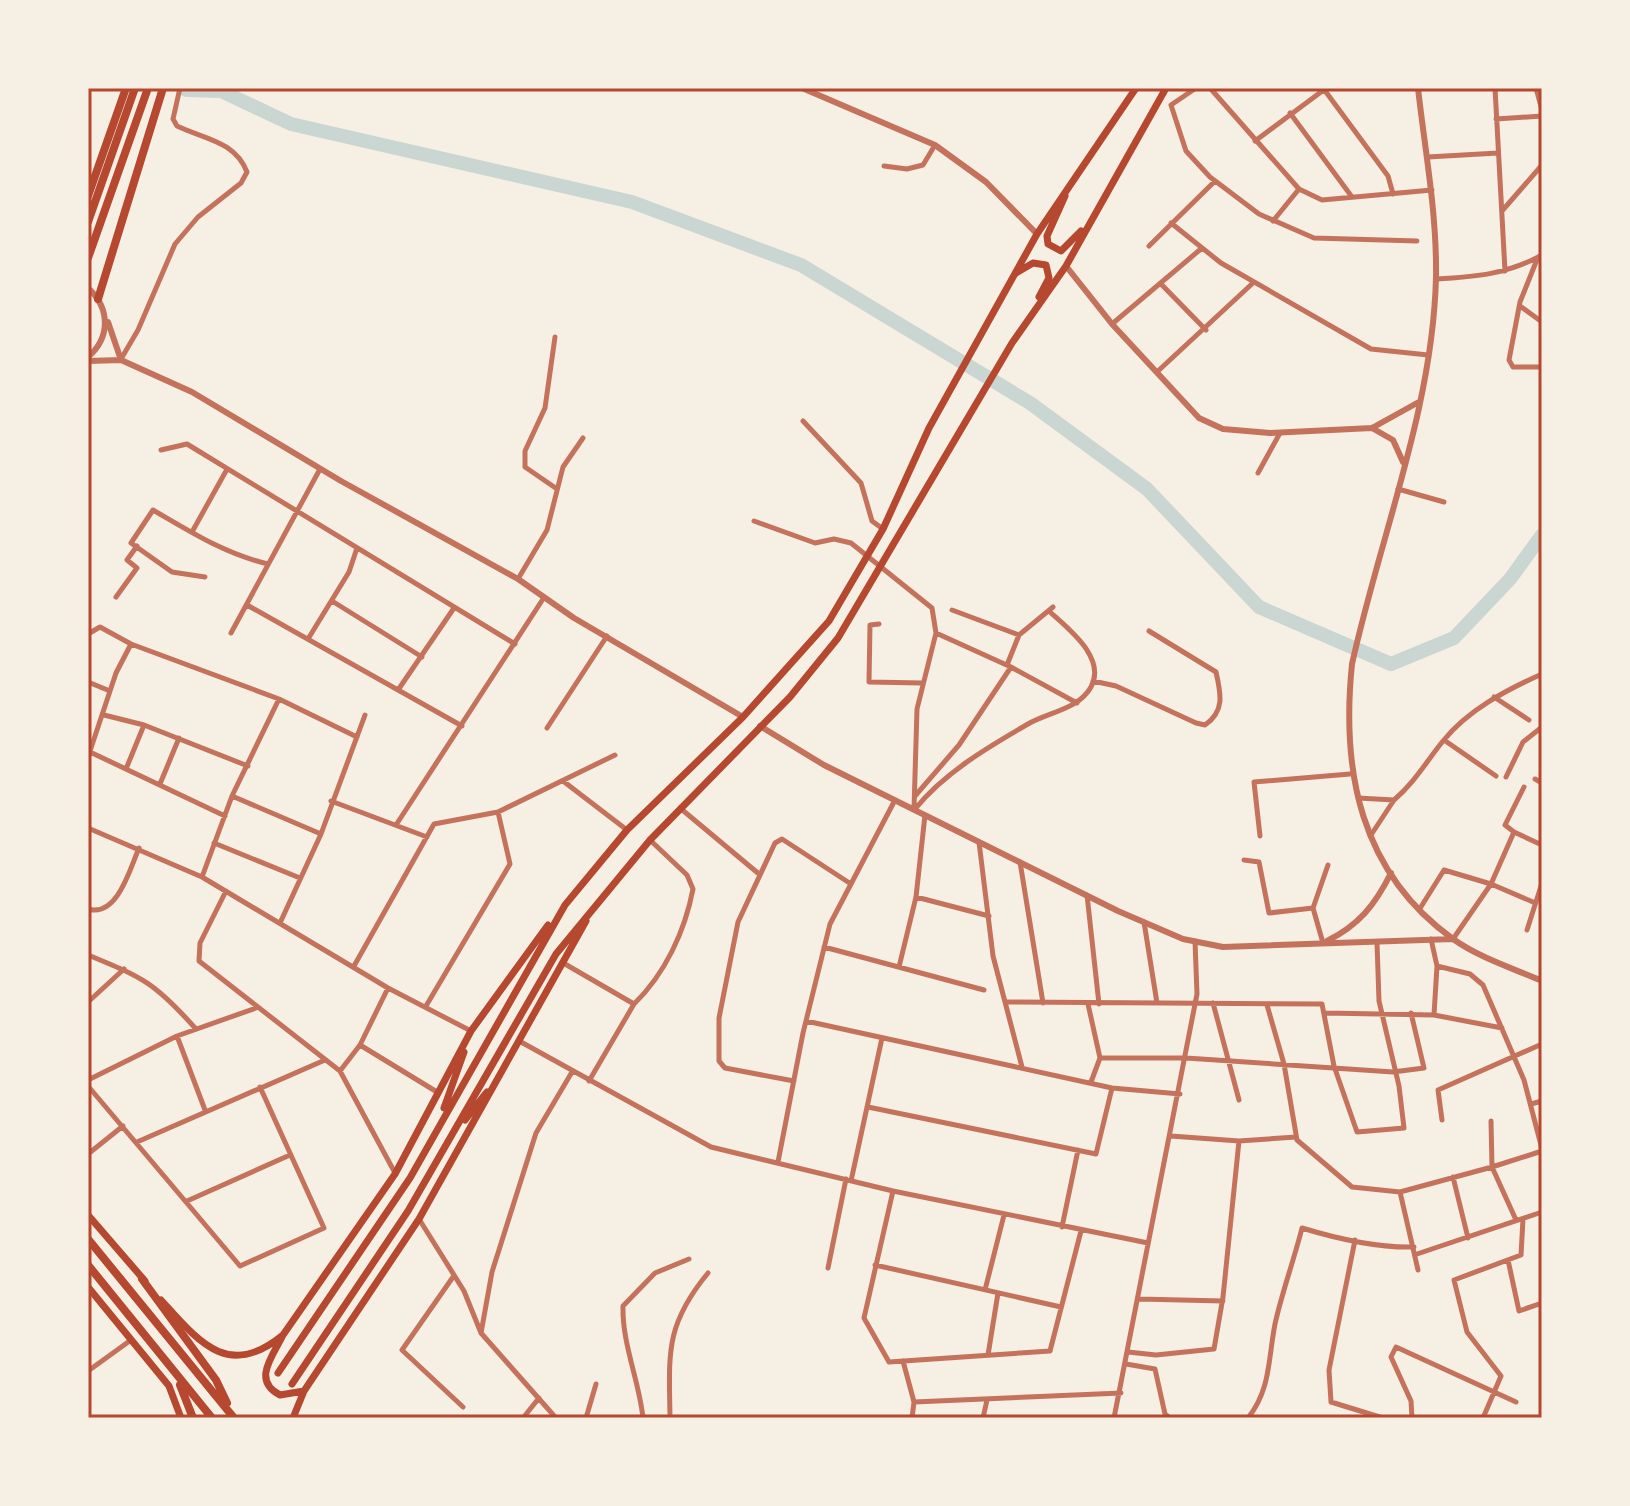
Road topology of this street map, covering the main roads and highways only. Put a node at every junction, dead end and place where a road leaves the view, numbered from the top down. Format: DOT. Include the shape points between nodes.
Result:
graph roads {
  1 [pos="126,88"];
  2 [pos="135,88"];
  3 [pos="148,88"];
  4 [pos="163,88"];
  5 [pos="1136,88"];
  6 [pos="1166,88"];
  7 [pos="1070,183"];
  8 [pos="88,196"];
  9 [pos="1093,216"];
  10 [pos="88,222"];
  11 [pos="88,258"];
  12 [pos="1013,275"];
  13 [pos="98,299"];
  14 [pos="1030,317"];
  15 [pos="565,905"];
  16 [pos="592,908"];
  17 [pos="471,1031"];
  18 [pos="502,1073"];
  19 [pos="437,1128"];
  20 [pos="448,1140"];
  21 [pos="88,1215"];
  22 [pos="88,1239"];
  23 [pos="88,1265"];
  24 [pos="142,1279"];
  25 [pos="88,1287"];
  26 [pos="283,1335"];
  27 [pos="154,1348"];
  28 [pos="278,1373"];
  29 [pos="292,1384"];
  30 [pos="304,1391"];
  31 [pos="181,1418"];
  32 [pos="193,1418"];
  33 [pos="212,1418"];
  34 [pos="234,1418"];
  35 [pos="293,1418"];
  1 -- 8 [label="highway"];
  2 -- 10 [label="highway"];
  3 -- 11 [label="highway"];
  4 -- 13 [label="highway"];
  5 -- 7 [label="main road"];
  6 -- 9 [label="main road"];
  7 -- 9 [label="main road" via="1048,244 1061,251 1067,248"];
  7 -- 12 [label="main road"];
  9 -- 14 [label="main road"];
  12 -- 14 [label="main road" via="1040,263 1049,272"];
  12 -- 15 [label="main road" via="929,428 883,529 829,621 743,717 627,830"];
  14 -- 16 [label="main road" via="838,638 790,697 679,808"];
  15 -- 17 [label="main road"];
  15 -- 19 [label="main road"];
  16 -- 18 [label="main road"];
  16 -- 20 [label="main road" via="556,954"];
  17 -- 19 [label="main road"];
  17 -- 26 [label="main road" via="395,1174"];
  18 -- 20 [label="main road"];
  18 -- 30 [label="main road" via="419,1219"];
  19 -- 28 [label="main road" via="410,1178"];
  20 -- 29 [label="main road" via="408,1211"];
  21 -- 24 [label="main road"];
  22 -- 34 [label="highway"];
  23 -- 27 [label="highway"];
  24 -- 26 [label="main road" via="195,1338 217,1352 243,1357"];
  24 -- 34 [label="highway" via="216,1380"];
  25 -- 31 [label="main road" via="169,1386"];
  26 -- 30 [label="main road" via="265,1381 280,1395"];
  27 -- 32 [label="highway" via="183,1390"];
  27 -- 33 [label="highway"];
  30 -- 35 [label="main road"];
}
